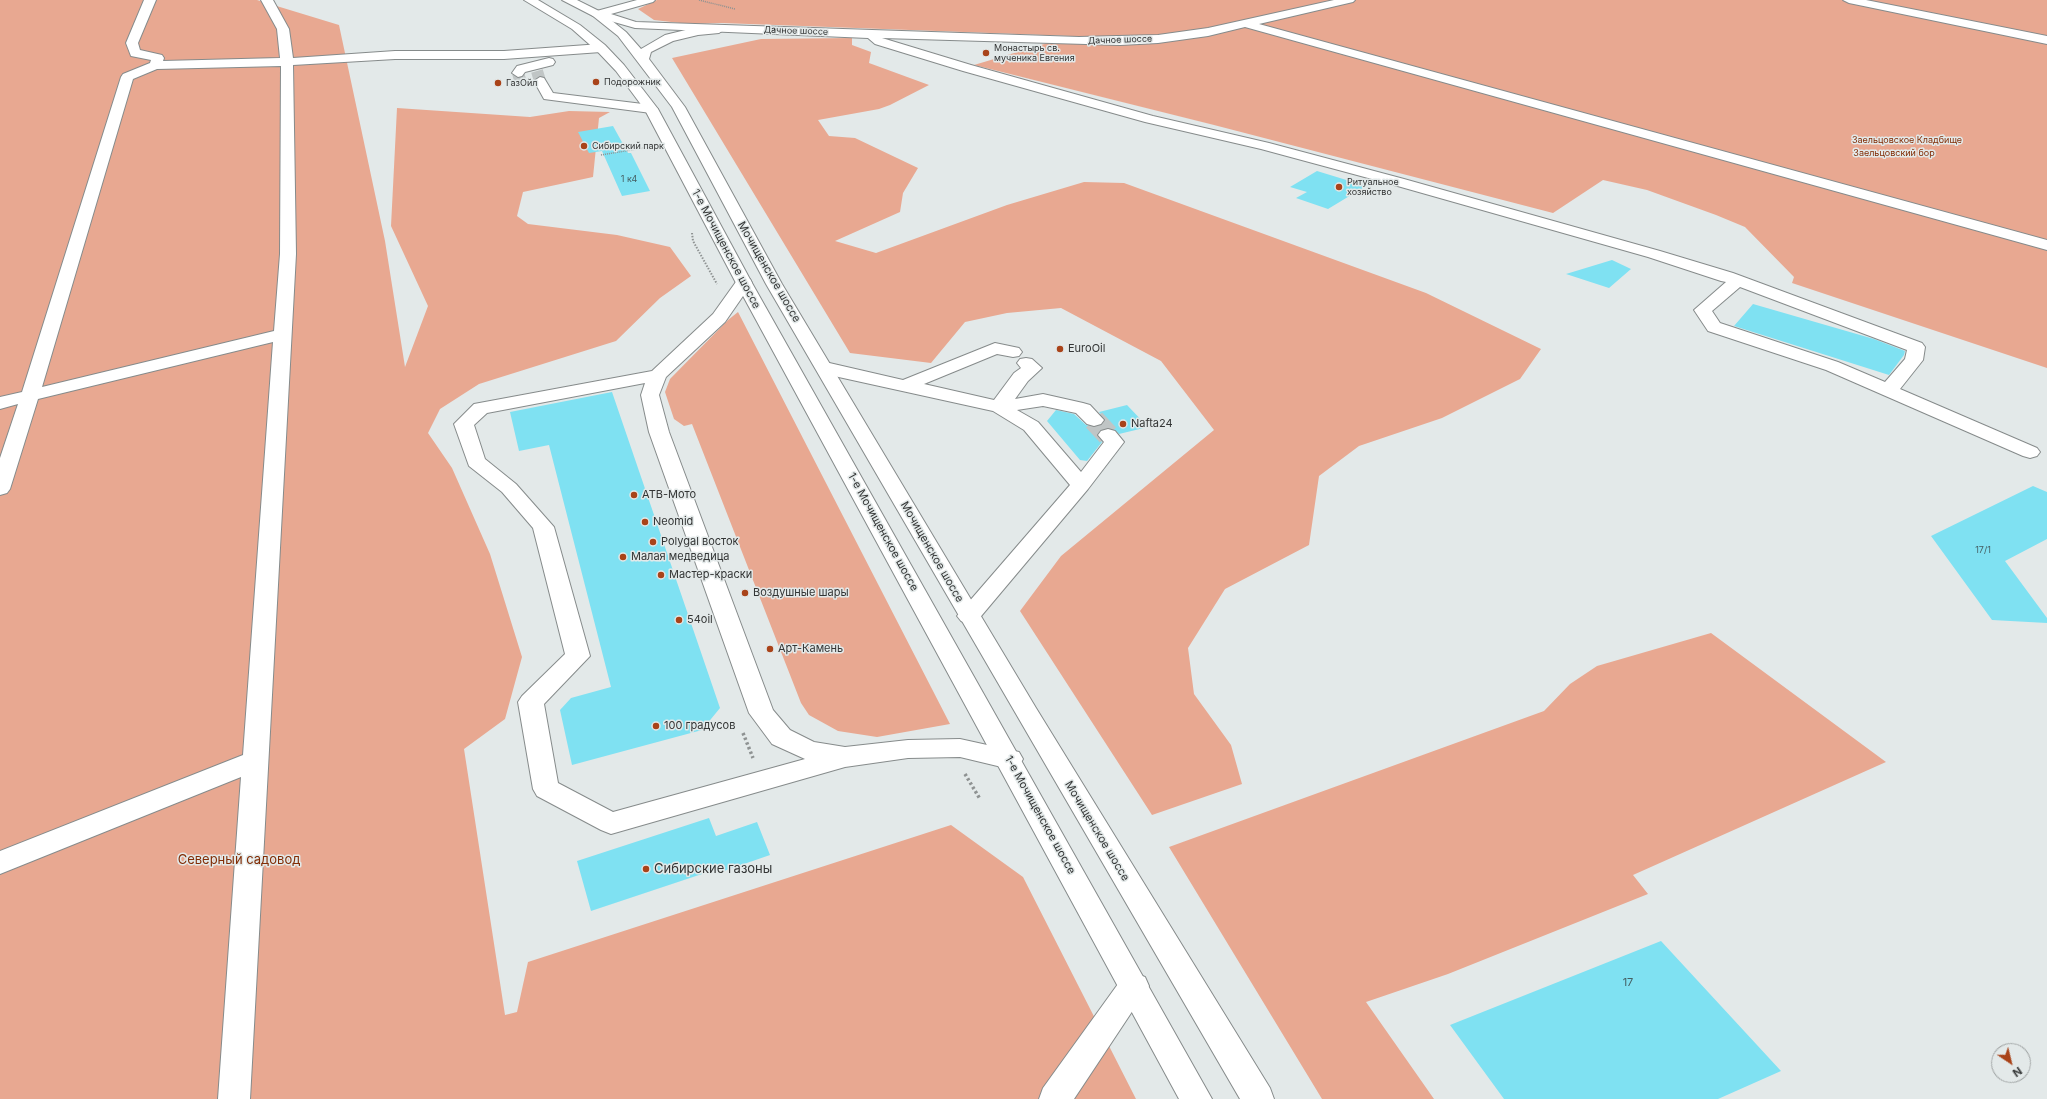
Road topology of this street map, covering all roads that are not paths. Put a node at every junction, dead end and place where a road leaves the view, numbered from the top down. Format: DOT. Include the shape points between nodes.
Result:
graph roads {
  1 [pos="150,0"];
  2 [pos="267,0"];
  3 [pos="530,0"];
  4 [pos="568,0"];
  5 [pos="649,0"];
  6 [pos="1349,0"];
  7 [pos="1849,0"];
  8 [pos="603,19"];
  9 [pos="1248,24"];
  10 [pos="576,27"];
  11 [pos="719,29"];
  12 [pos="875,35"];
  13 [pos="2047,40"];
  14 [pos="601,48"];
  15 [pos="580,51"];
  16 [pos="643,59"];
  17 [pos="552,61"];
  18 [pos="287,62"];
  19 [pos="155,65"];
  20 [pos="518,73"];
  21 [pos="530,91"];
  22 [pos="549,96"];
  23 [pos="651,109"];
  24 [pos="2047,244"];
  25 [pos="1737,281"];
  26 [pos="744,283"];
  27 [pos="283,334"];
  28 [pos="825,368"];
  29 [pos="658,375"];
  30 [pos="904,386"];
  31 [pos="1889,390"];
  32 [pos="30,396"];
  33 [pos="0,403"];
  34 [pos="999,407"];
  35 [pos="1094,420"];
  36 [pos="1108,435"];
  37 [pos="2030,452"];
  38 [pos="1081,485"];
  39 [pos="0,489"];
  40 [pos="969,616"];
  41 [pos="845,757"];
  42 [pos="1010,759"];
  43 [pos="256,760"];
  44 [pos="0,863"];
  45 [pos="1134,986"];
  46 [pos="234,1099"];
  47 [pos="1056,1099"];
  48 [pos="1196,1099"];
  49 [pos="1258,1099"];
  1 -- 19 [label="main road" via="132,43 135,53 158,58"];
  2 -- 18 [label="main road" via="283,29"];
  3 -- 10 [label="main road, 1-е Мочищенское шоссе"];
  4 -- 8 [label="main road"];
  5 -- 8 [label="main road"];
  6 -- 9 [label="main road, Дачное шоссе"];
  7 -- 13 [label="main road"];
  8 -- 10 [label="main road"];
  8 -- 11 [label="main road" via="635,24"];
  8 -- 16 [label="main road, Мочищенское шоссе" via="622,34"];
  9 -- 12 [label="main road, Дачное шоссе" via="1184,36 1120,40"];
  9 -- 24 [label="main road"];
  10 -- 14 [label="main road, 1-е Мочищенское шоссе"];
  11 -- 12 [label="main road, Дачное шоссе"];
  11 -- 16 [label="main road" via="669,38 646,50"];
  12 -- 25 [label="main road" via="874,38 879,41 967,68 1165,123 1399,182 1654,254"];
  14 -- 15 [label="main road"];
  14 -- 23 [label="main road, 1-е Мочищенское шоссе" via="620,68"];
  15 -- 17 [label="main road"];
  15 -- 18 [label="main road" via="504,55 395,55"];
  16 -- 28 [label="main road, Мочищенское шоссе" via="678,107 774,284"];
  17 -- 20 [label="main road" via="521,69"];
  17 -- 22 [label="main road" via="538,76"];
  18 -- 19 [label="main road"];
  18 -- 27 [label="main road" via="288,254"];
  19 -- 32 [label="main road" via="127,77"];
  21 -- 22 [label="main road"];
  22 -- 23 [label="main road"];
  23 -- 26 [label="main road, 1-е Мочищенское шоссе"];
  25 -- 31 [label="main road" via="1916,347 1914,360"];
  25 -- 31 [label="main road" via="1703,310 1714,327 1832,366"];
  26 -- 29 [label="main road" via="718,318"];
  26 -- 42 [label="main road, 1-е Мочищенское шоссе"];
  27 -- 32 [label="main road"];
  27 -- 43 [label="main road"];
  28 -- 30 [label="main road"];
  28 -- 40 [label="main road, Мочищенское шоссе"];
  29 -- 41 [label="main road" via="650,395 659,432 762,713 781,737 808,750"];
  29 -- 41 [label="main road" via="481,408 464,424 476,462 509,488 542,527 578,656 531,702 546,789 612,823"];
  30 -- 34 [label="main road"];
  30 -- 34 [label="main road" via="995,348 1019,357 1033,368 1021,377"];
  31 -- 37 [label="main road"];
  32 -- 33 [label="main road"];
  32 -- 39 [label="main road"];
  34 -- 35 [label="main road" via="1043,400 1083,409"];
  34 -- 38 [label="main road" via="1031,426"];
  36 -- 38 [label="main road" via="1114,442"];
  38 -- 40 [label="main road"];
  40 -- 49 [label="main road, Мочищенское шоссе"];
  41 -- 42 [label="main road" via="908,749 960,748"];
  42 -- 45 [label="main road, 1-е Мочищенское шоссе"];
  43 -- 44 [label="main road"];
  43 -- 46 [label="main road"];
  45 -- 47 [label="main road"];
  45 -- 48 [label="main road, 1-е Мочищенское шоссе"];
}
